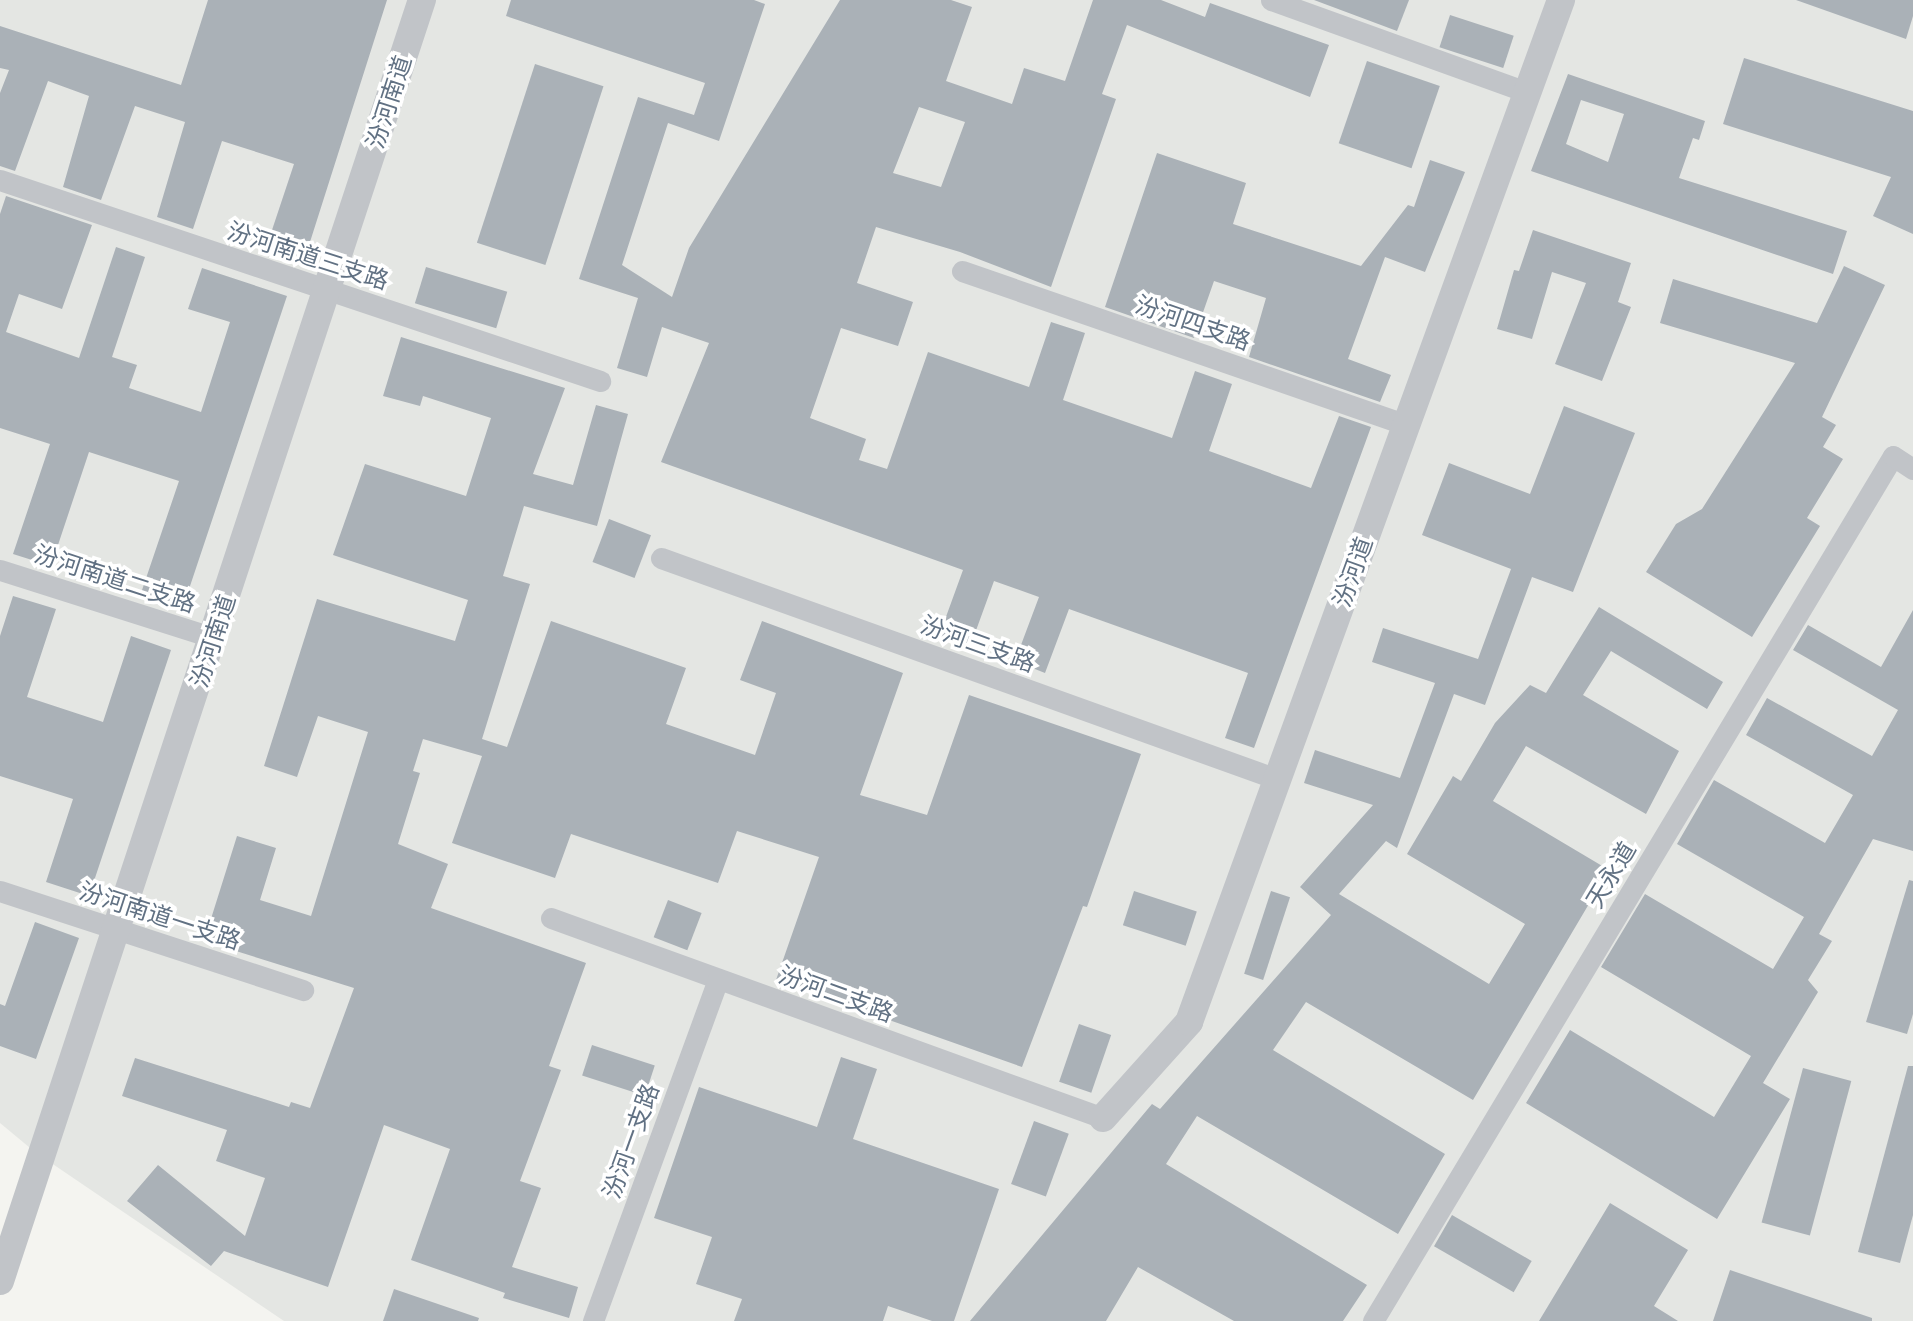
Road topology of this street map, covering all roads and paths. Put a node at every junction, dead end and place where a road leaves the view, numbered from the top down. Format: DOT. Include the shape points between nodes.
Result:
graph roads {
  1 [pos="422,0"];
  2 [pos="1271,0"];
  3 [pos="1561,0"];
  4 [pos="1527,92"];
  5 [pos="0,180"];
  6 [pos="962,271"];
  7 [pos="327,289"];
  8 [pos="600,381"];
  9 [pos="1406,425"];
  10 [pos="1913,469"];
  11 [pos="661,558"];
  12 [pos="0,570"];
  13 [pos="214,638"];
  14 [pos="1277,779"];
  15 [pos="0,891"];
  16 [pos="551,918"];
  17 [pos="118,930"];
  18 [pos="718,979"];
  19 [pos="303,990"];
  20 [pos="1104,1118"];
  21 [pos="0,1281"];
  22 [pos="593,1321"];
  23 [pos="1373,1321"];
  1 -- 7 [label="street, 汾河南道"];
  2 -- 4 [label="street"];
  3 -- 4 [label="street, 汾河道"];
  4 -- 9 [label="street, 汾河道"];
  5 -- 7 [label="street, 汾河南道三支路"];
  6 -- 9 [label="street, 汾河四支路"];
  7 -- 8 [label="street, 汾河南道三支路"];
  7 -- 13 [label="street, 汾河南道"];
  9 -- 14 [label="street, 汾河道"];
  10 -- 23 [label="street, 天永道" via="1894,456"];
  11 -- 14 [label="street, 汾河三支路"];
  12 -- 13 [label="street, 汾河南道二支路"];
  13 -- 17 [label="street, 汾河南道"];
  14 -- 20 [label="street, 汾河道" via="1189,1022"];
  15 -- 17 [label="street, 汾河南道一支路"];
  16 -- 18 [label="street, 汾河二支路"];
  17 -- 19 [label="street, 汾河南道一支路"];
  17 -- 21 [label="street, 汾河南道"];
  18 -- 20 [label="street, 汾河二支路"];
  18 -- 22 [label="street, 汾河一支路"];
}
